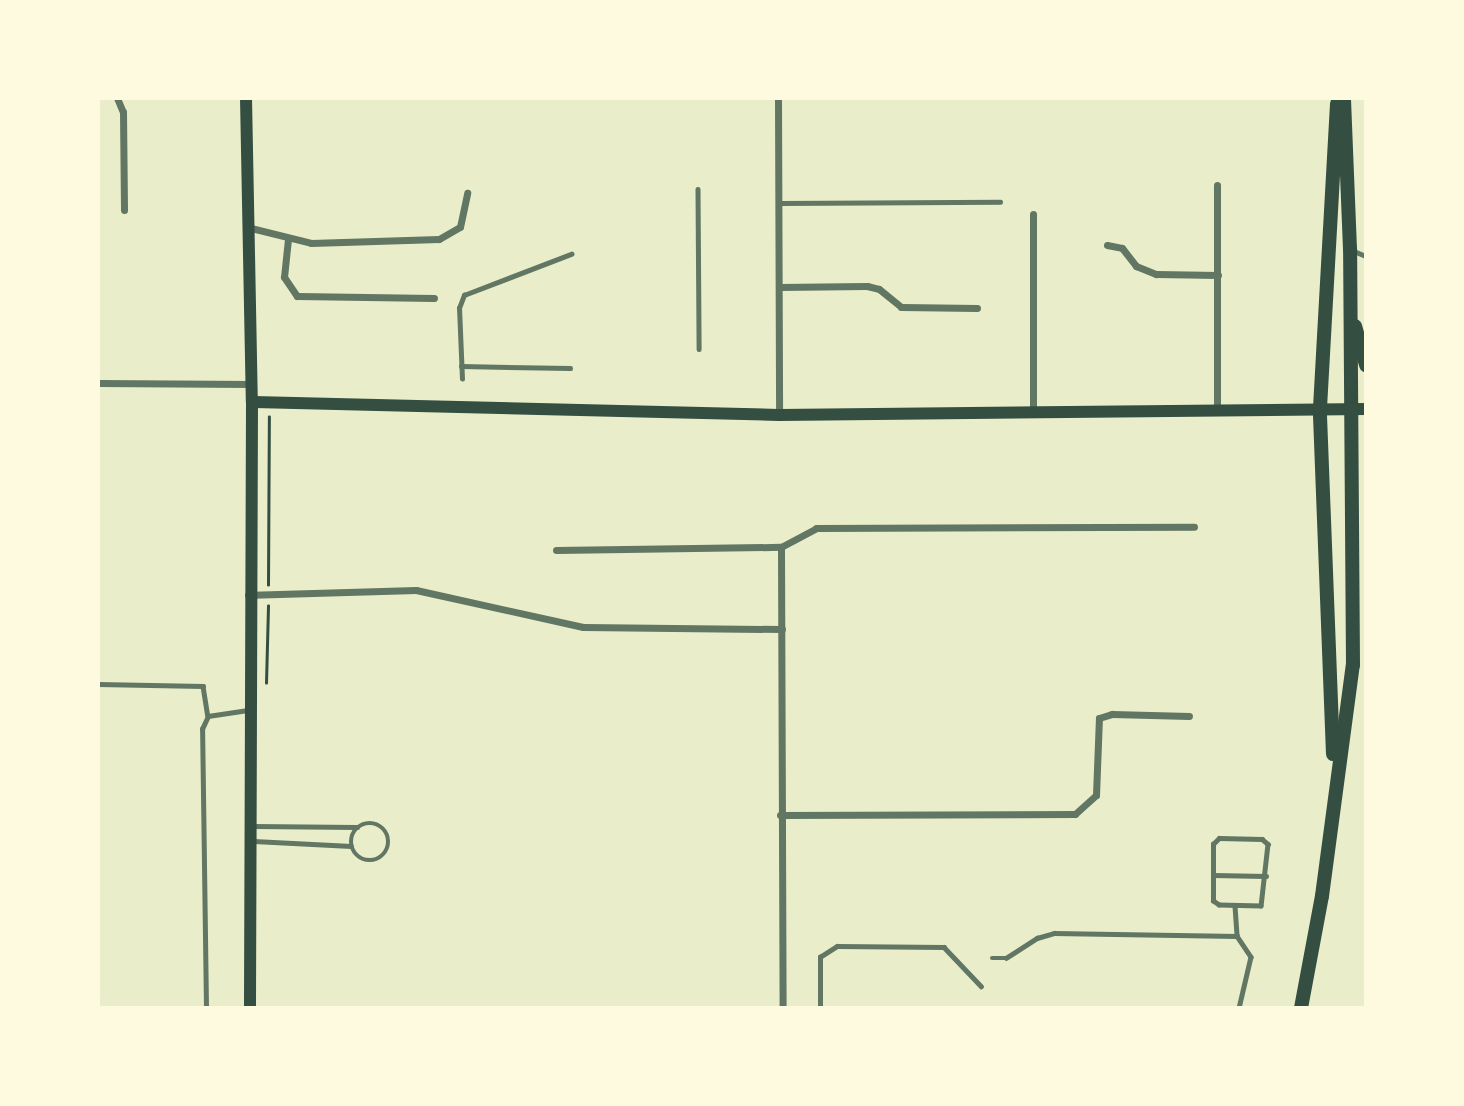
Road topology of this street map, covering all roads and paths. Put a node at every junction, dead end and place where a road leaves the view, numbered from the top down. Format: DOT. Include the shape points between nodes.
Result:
graph roads {
  1 [pos="117,98"];
  2 [pos="246,98"];
  3 [pos="778,98"];
  4 [pos="1337,98"];
  5 [pos="1344,98"];
  6 [pos="1217,185"];
  7 [pos="698,189"];
  8 [pos="467,193"];
  9 [pos="1000,202"];
  10 [pos="780,204"];
  11 [pos="124,210"];
  12 [pos="1033,214"];
  13 [pos="247,227"];
  14 [pos="288,239"];
  15 [pos="1107,245"];
  16 [pos="1350,248"];
  17 [pos="570,254"];
  18 [pos="1366,256"];
  19 [pos="1218,275"];
  20 [pos="779,288"];
  21 [pos="433,298"];
  22 [pos="1349,305"];
  23 [pos="977,307"];
  24 [pos="699,349"];
  25 [pos="1366,365"];
  26 [pos="461,366"];
  27 [pos="570,368"];
  28 [pos="462,379"];
  29 [pos="98,383"];
  30 [pos="251,384"];
  31 [pos="252,402"];
  32 [pos="269,403"];
  33 [pos="1320,408"];
  34 [pos="1351,409"];
  35 [pos="1366,409"];
  36 [pos="1217,411"];
  37 [pos="1034,414"];
  38 [pos="779,415"];
  39 [pos="1194,527"];
  40 [pos="780,547"];
  41 [pos="556,550"];
  42 [pos="268,594"];
  43 [pos="248,595"];
  44 [pos="782,629"];
  45 [pos="98,684"];
  46 [pos="266,690"];
  47 [pos="248,710"];
  48 [pos="208,716"];
  49 [pos="1189,716"];
  50 [pos="1334,799"];
  51 [pos="780,815"];
  52 [pos="249,826"];
  53 [pos="357,827"];
  54 [pos="249,841"];
  55 [pos="351,846"];
  56 [pos="1213,876"];
  57 [pos="1266,876"];
  58 [pos="1235,906"];
  59 [pos="1237,936"];
  60 [pos="992,958"];
  61 [pos="981,986"];
  62 [pos="206,1008"];
  63 [pos="250,1008"];
  64 [pos="783,1008"];
  65 [pos="820,1008"];
  66 [pos="1239,1008"];
  67 [pos="1301,1008"];
  1 -- 11 [label="street" via="123,112"];
  2 -- 13 [label="main road"];
  3 -- 10 [label="street"];
  4 -- 33 [label="main road"];
  5 -- 16 [label="main road"];
  6 -- 19 [label="street"];
  7 -- 24 [label="lane"];
  8 -- 14 [label="street" via="460,227 439,239"];
  9 -- 10 [label="lane"];
  10 -- 20 [label="street"];
  12 -- 37 [label="street"];
  13 -- 14 [label="street"];
  13 -- 30 [label="main road"];
  14 -- 21 [label="street" via="284,276 297,296"];
  15 -- 19 [label="street" via="1122,248 1136,266 1156,274"];
  16 -- 18 [label="lane"];
  16 -- 22 [label="main road"];
  17 -- 26 [label="lane" via="464,295 460,304"];
  19 -- 36 [label="street"];
  20 -- 23 [label="street" via="867,286 879,289 901,307"];
  20 -- 38 [label="street"];
  22 -- 25 [label="main road"];
  22 -- 34 [label="main road"];
  26 -- 27 [label="lane"];
  26 -- 28 [label="lane"];
  29 -- 30 [label="street"];
  30 -- 31 [label="main road"];
  31 -- 32 [label="main road"];
  31 -- 43 [label="main road"];
  32 -- 38 [label="main road"];
  32 -- 42 [label="path"];
  33 -- 34 [label="main road"];
  33 -- 36 [label="main road"];
  33 -- 50 [label="main road"];
  34 -- 35 [label="main road"];
  34 -- 50 [label="main road" via="1353,665"];
  36 -- 37 [label="main road"];
  37 -- 38 [label="main road"];
  39 -- 40 [label="street" via="826,527 803,532"];
  40 -- 41 [label="street"];
  40 -- 44 [label="street"];
  42 -- 43 [label="street"];
  42 -- 44 [label="street" via="416,590 583,627"];
  42 -- 46 [label="path"];
  43 -- 47 [label="main road"];
  44 -- 51 [label="street"];
  45 -- 48 [label="lane" via="203,686"];
  47 -- 48 [label="lane"];
  47 -- 52 [label="main road"];
  48 -- 62 [label="lane" via="202,729"];
  49 -- 51 [label="street" via="1112,714 1099,718 1096,795 1075,814"];
  50 -- 67 [label="main road"];
  51 -- 64 [label="street"];
  52 -- 53 [label="lane"];
  52 -- 54 [label="main road"];
  53 -- 55 [label="lane"];
  53 -- 55 [label="lane" via="370,823 383,827 389,846 383,857 370,862 357,857"];
  54 -- 55 [label="lane"];
  54 -- 63 [label="main road"];
  56 -- 57 [label="lane"];
  56 -- 57 [label="lane" via="1213,844 1219,838 1262,839 1268,844"];
  56 -- 58 [label="lane" via="1213,901"];
  57 -- 58 [label="lane" via="1261,906"];
  58 -- 59 [label="lane"];
  59 -- 60 [label="lane" via="1054,933 1006,958"];
  59 -- 66 [label="lane" via="1251,957"];
  61 -- 65 [label="lane" via="951,951 937,945 837,946 820,957"];
}
